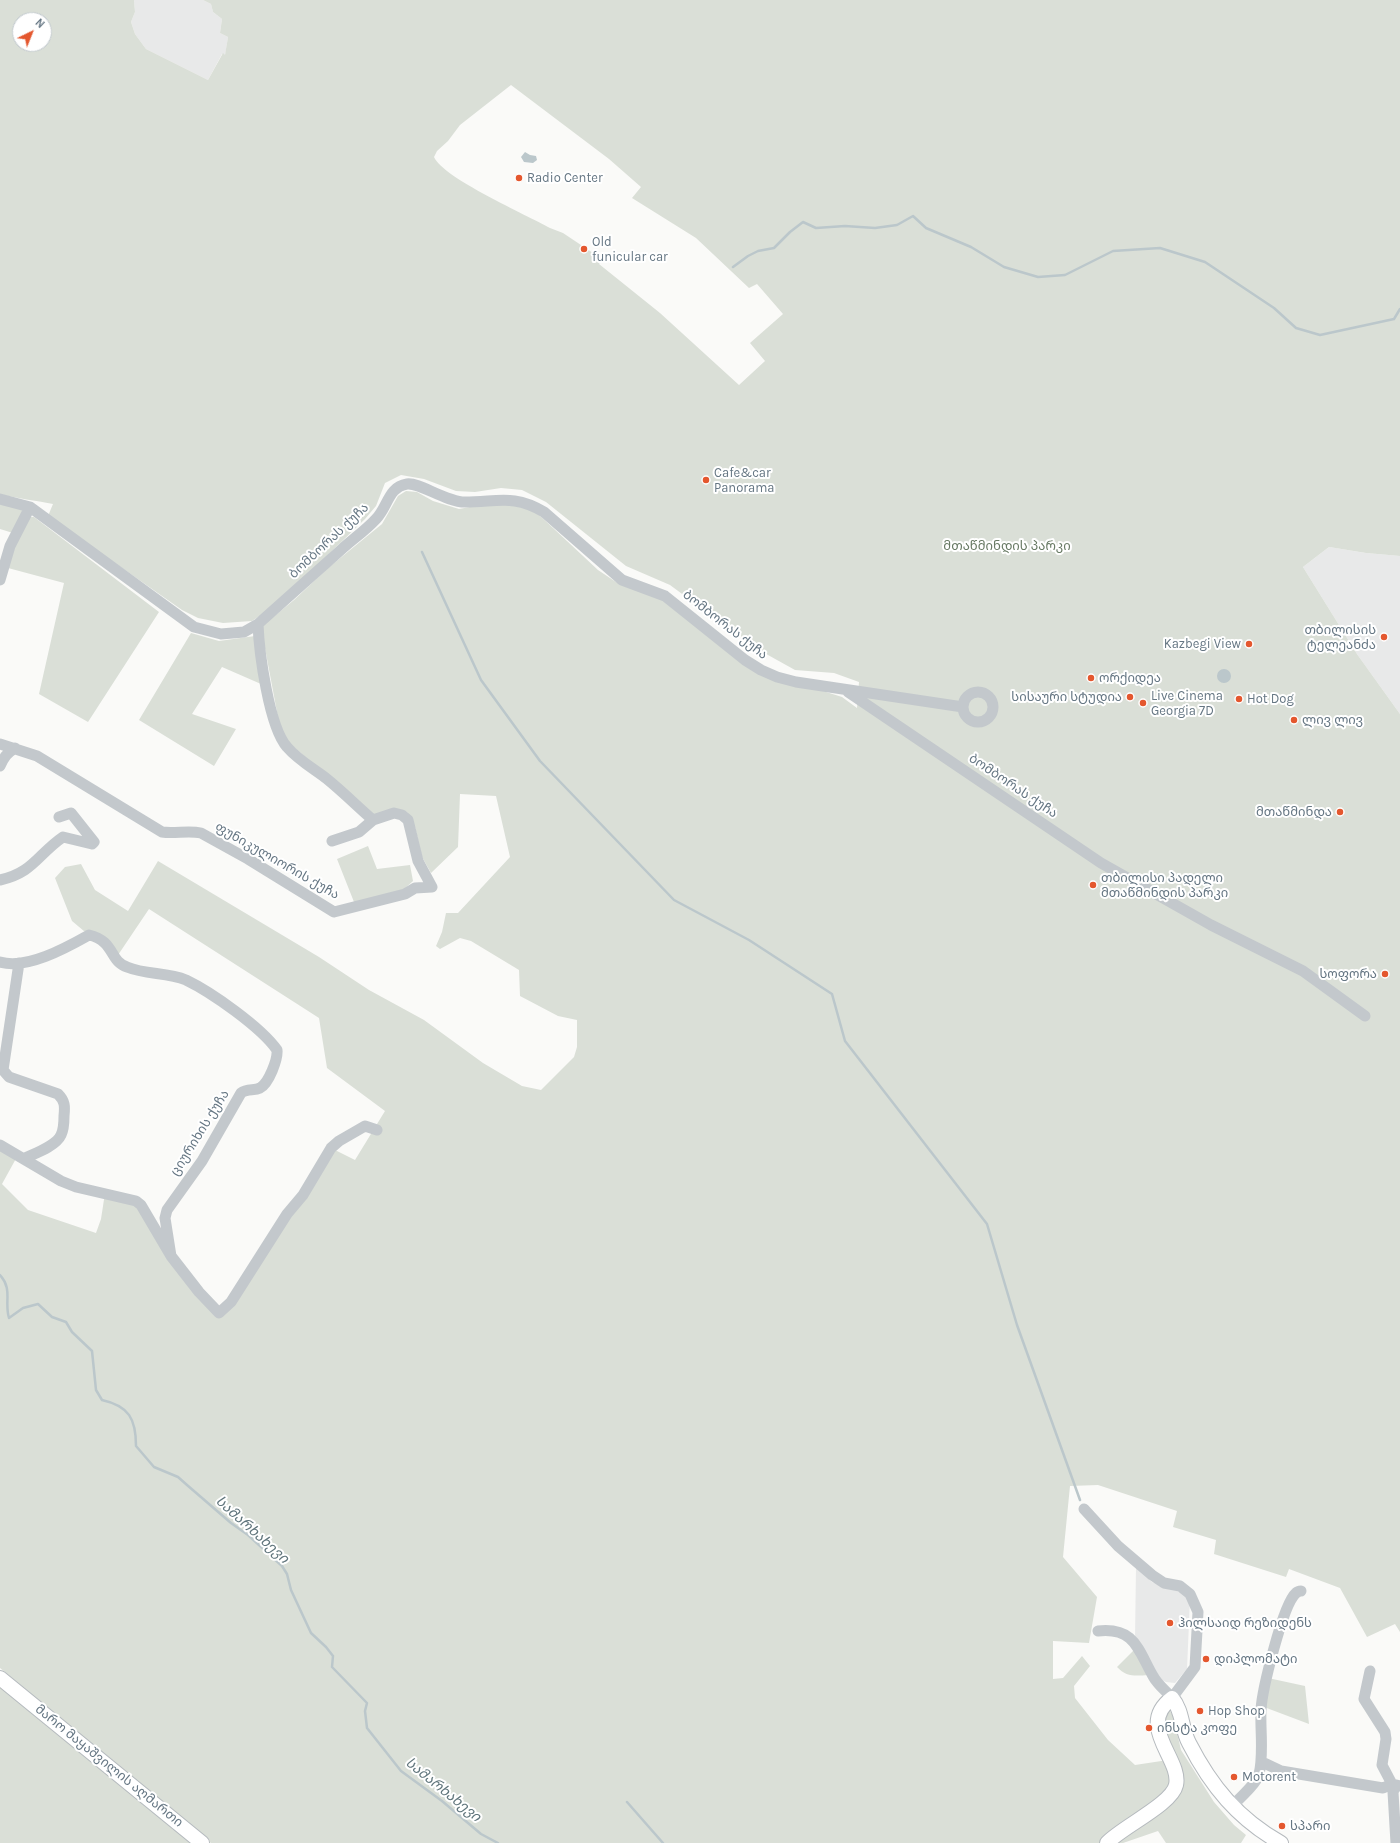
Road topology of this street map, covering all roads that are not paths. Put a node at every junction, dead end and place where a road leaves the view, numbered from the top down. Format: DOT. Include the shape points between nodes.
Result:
graph roads {
  1 [pos="0,499"];
  2 [pos="30,507"];
  3 [pos="0,580"];
  4 [pos="258,624"];
  5 [pos="846,690"];
  6 [pos="964,707"];
  7 [pos="0,744"];
  8 [pos="16,748"];
  9 [pos="0,766"];
  10 [pos="59,817"];
  11 [pos="373,820"];
  12 [pos="332,841"];
  13 [pos="0,880"];
  14 [pos="0,962"];
  15 [pos="19,963"];
  16 [pos="1365,1016"];
  17 [pos="377,1130"];
  18 [pos="0,1145"];
  19 [pos="25,1158"];
  20 [pos="171,1256"];
  21 [pos="1084,1509"];
  22 [pos="1301,1591"];
  23 [pos="1098,1631"];
  24 [pos="1370,1671"];
  25 [pos="0,1678"];
  26 [pos="1172,1698"];
  27 [pos="1262,1762"];
  28 [pos="1396,1785"];
  29 [pos="1232,1806"];
  30 [pos="202,1843"];
  31 [pos="1106,1843"];
  32 [pos="1281,1843"];
  33 [pos="1396,1843"];
  1 -- 2 [label="street"];
  2 -- 3 [label="street" via="10,546"];
  2 -- 4 [label="street, ბომბორას ქუჩა" via="194,627 220,634 244,632"];
  4 -- 5 [label="street, ბომბორას ქუჩა" via="377,518 393,490 408,484 454,501 519,500 532,505 564,528 613,574 622,580 665,596 761,670 778,678"];
  4 -- 11 [label="street" via="266,690 278,733 286,747 329,780"];
  5 -- 6 [label="street"];
  5 -- 16 [label="street, ბომბორას ქუჩა" via="1101,863 1211,925 1303,971"];
  7 -- 8 [label="street, ფუნიკულიორის ქუჩა"];
  8 -- 9 [label="street" via="8,752"];
  8 -- 11 [label="street, ფუნიკულიორის ქუჩა" via="37,756 162,832 201,833 334,912 405,894 415,888 432,889 418,861 408,820 394,813"];
  10 -- 13 [label="street" via="71,813 74,815 94,842 92,844 63,837 26,871"];
  11 -- 12 [label="street" via="359,832"];
  14 -- 15 [label="street, ციურიხის ქუჩა" via="9,965"];
  15 -- 19 [label="street" via="3,1070 9,1077 58,1094 65,1105 61,1136"];
  15 -- 20 [label="street, ციურიხის ქუჩა" via="51,956 89,935 97,937 108,944 118,962 126,967 186,980 229,1006 277,1050 278,1056 270,1074 260,1087 241,1093 202,1161 166,1210"];
  17 -- 20 [label="street" via="365,1126 331,1148 303,1195 287,1214 231,1302 219,1313"];
  18 -- 19 [label="street"];
  19 -- 20 [label="street" via="61,1181 76,1187 136,1201 141,1205"];
  21 -- 26 [label="street" via="1118,1546 1152,1575 1164,1583 1180,1586 1190,1594 1198,1612 1195,1667"];
  22 -- 27 [label="street" via="1295,1594 1283,1618 1266,1682 1261,1708"];
  23 -- 26 [label="street" via="1109,1630 1124,1634 1134,1641 1154,1677"];
  24 -- 28 [label="street" via="1364,1699 1385,1732 1382,1765"];
  25 -- 30 [label="main road, მარო მაყაშვილის აღმართი"];
  26 -- 29 [label="main road" via="1179,1706 1184,1733 1189,1743 1218,1790"];
  26 -- 31 [label="main road" via="1160,1711 1159,1727 1164,1748 1174,1769 1176,1786 1164,1802"];
  27 -- 28 [label="street" via="1281,1771 1383,1788"];
  27 -- 29 [label="street" via="1258,1776"];
  28 -- 33 [label="street" via="1393,1792"];
  29 -- 32 [label="main road" via="1258,1830"];
}
